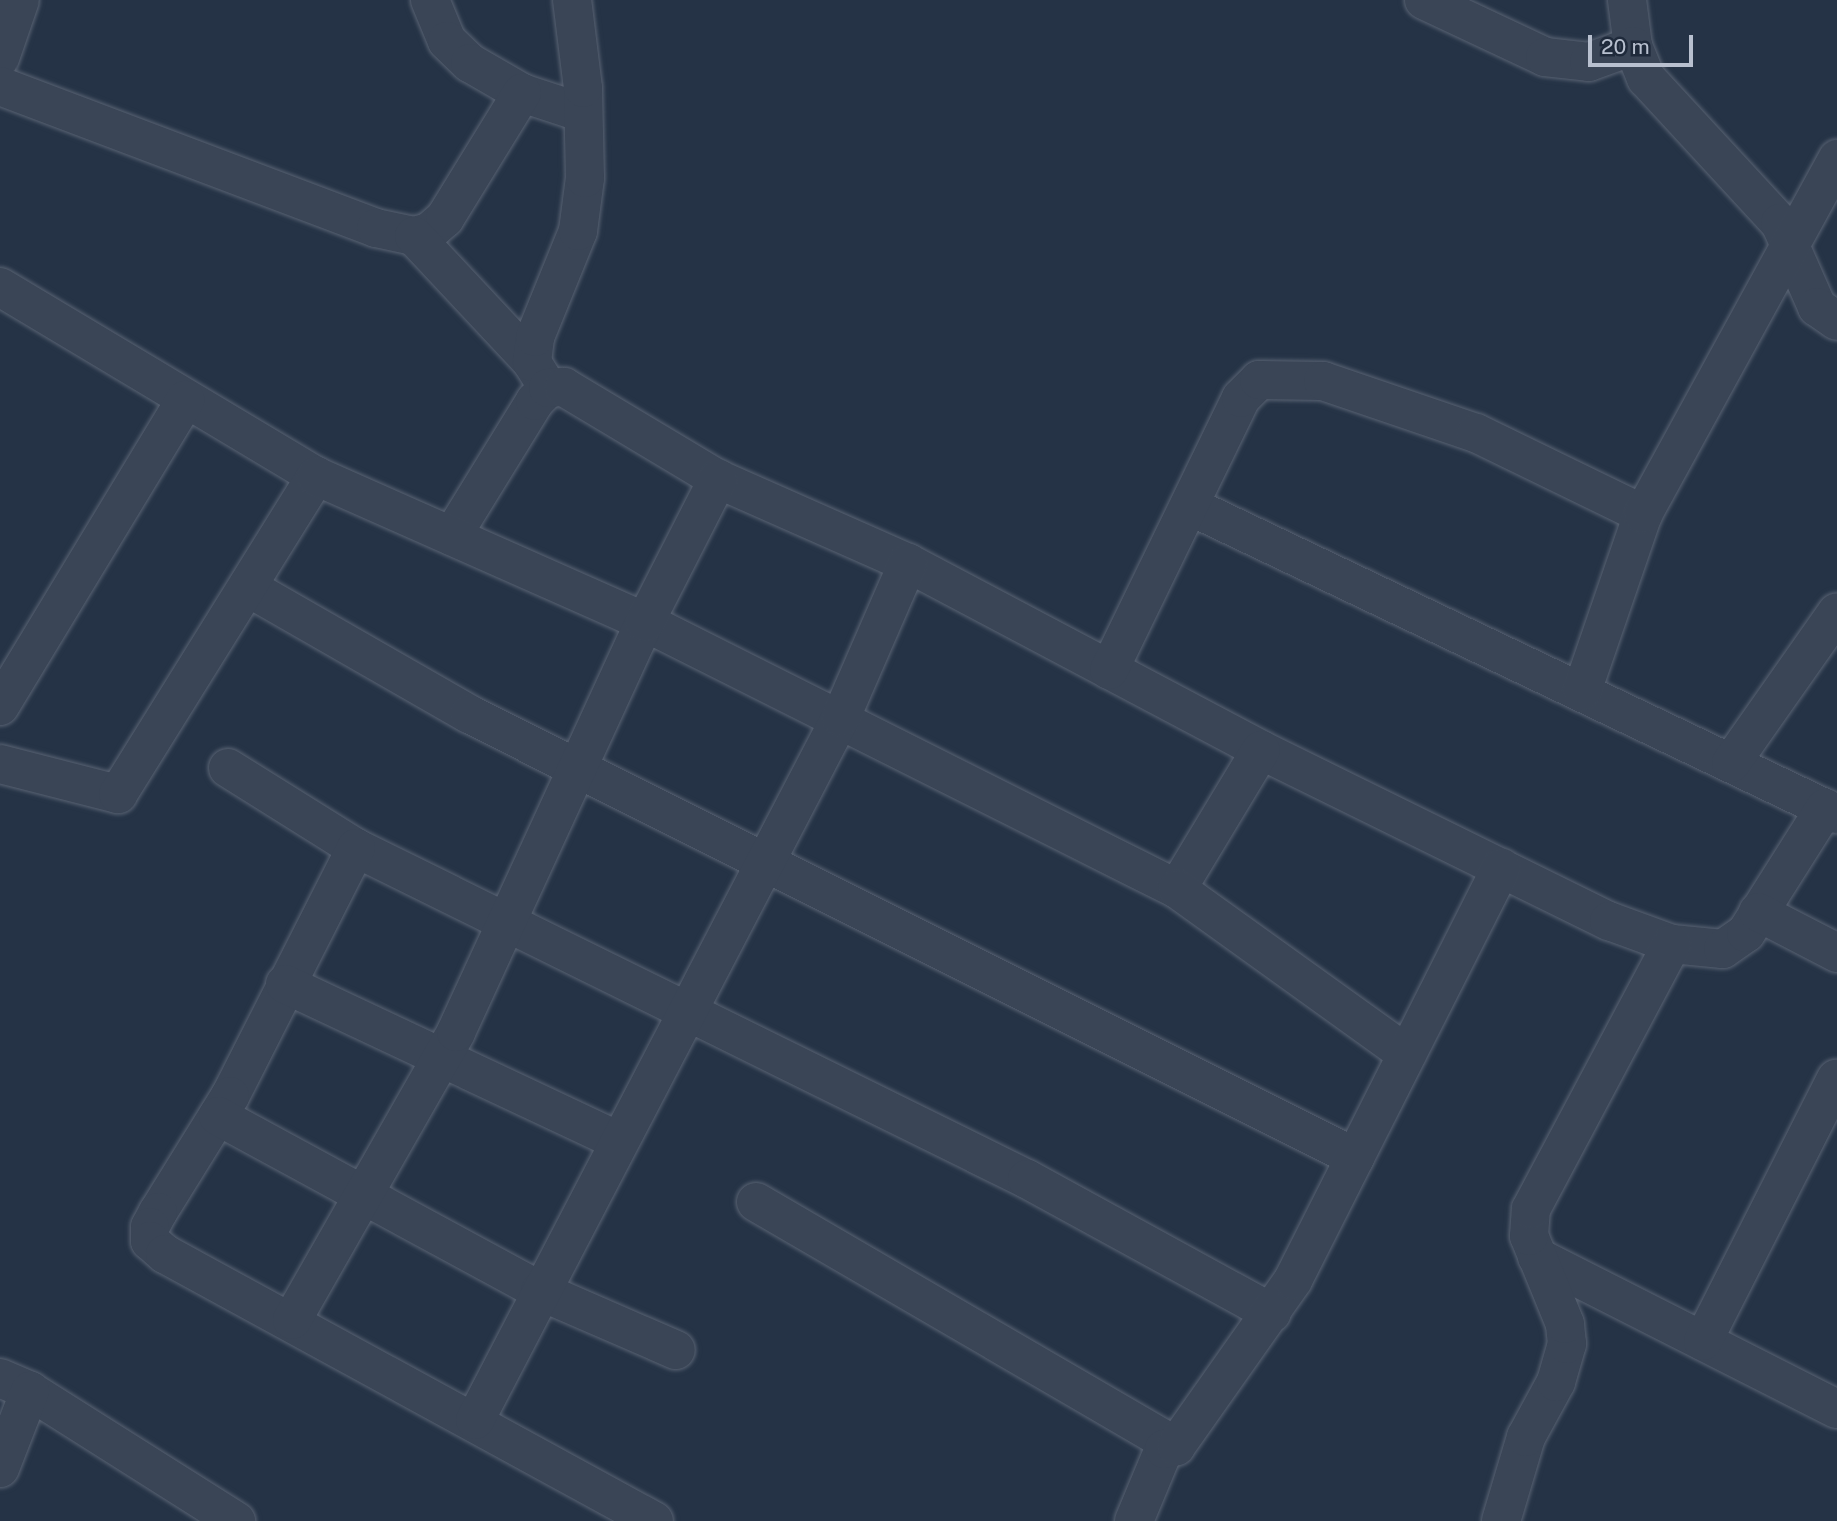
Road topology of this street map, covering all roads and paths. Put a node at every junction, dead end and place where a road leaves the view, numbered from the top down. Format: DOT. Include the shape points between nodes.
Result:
graph roads {
  1 [pos="20,0"];
  2 [pos="430,0"];
  3 [pos="572,0"];
  4 [pos="1424,0"];
  5 [pos="1628,0"];
  6 [pos="1633,46"];
  7 [pos="0,58"];
  8 [pos="0,86"];
  9 [pos="522,93"];
  10 [pos="583,113"];
  11 [pos="1837,159"];
  12 [pos="414,236"];
  13 [pos="1789,241"];
  14 [pos="0,287"];
  15 [pos="1837,321"];
  16 [pos="540,375"];
  17 [pos="185,400"];
  18 [pos="316,476"];
  19 [pos="718,479"];
  20 [pos="1190,506"];
  21 [pos="1643,514"];
  22 [pos="452,536"];
  23 [pos="908,563"];
  24 [pos="249,588"];
  25 [pos="1837,612"];
  26 [pos="645,622"];
  27 [pos="1109,670"];
  28 [pos="1583,691"];
  29 [pos="0,706"];
  30 [pos="841,717"];
  31 [pos="1261,750"];
  32 [pos="1731,763"];
  33 [pos="0,764"];
  34 [pos="577,767"];
  35 [pos="228,768"];
  36 [pos="1831,811"];
  37 [pos="356,848"];
  38 [pos="766,864"];
  39 [pos="1501,868"];
  40 [pos="1177,889"];
  41 [pos="1758,912"];
  42 [pos="506,922"];
  43 [pos="1672,944"];
  44 [pos="1837,953"];
  45 [pos="285,984"];
  46 [pos="691,1010"];
  47 [pos="1407,1054"];
  48 [pos="441,1059"];
  49 [pos="1836,1079"];
  50 [pos="218,1116"];
  51 [pos="619,1141"];
  52 [pos="1355,1157"];
  53 [pos="363,1199"];
  54 [pos="756,1202"];
  55 [pos="1537,1257"];
  56 [pos="540,1291"];
  57 [pos="1272,1312"];
  58 [pos="292,1320"];
  59 [pos="1703,1341"];
  60 [pos="676,1350"];
  61 [pos="15,1385"];
  62 [pos="1837,1409"];
  63 [pos="475,1420"];
  64 [pos="1176,1446"];
  65 [pos="0,1468"];
  66 [pos="236,1521"];
  67 [pos="653,1521"];
  68 [pos="1133,1521"];
  69 [pos="1501,1521"];
  1 -- 7 [label="street"];
  2 -- 9 [label="street" via="447,41 486,75"];
  3 -- 10 [label="street"];
  4 -- 6 [label="street" via="1545,57 1589,62"];
  5 -- 6 [label="street"];
  6 -- 13 [label="street" via="1646,78 1780,223"];
  8 -- 12 [label="street" via="376,228"];
  9 -- 10 [label="street"];
  9 -- 12 [label="street" via="445,218 429,232"];
  10 -- 16 [label="street" via="584,178 578,231 535,337"];
  11 -- 13 [label="street"];
  12 -- 16 [label="street"];
  13 -- 15 [label="street" via="1817,307"];
  13 -- 21 [label="street"];
  14 -- 17 [label="street"];
  16 -- 19 [label="street"];
  16 -- 22 [label="street" via="521,420"];
  17 -- 18 [label="street"];
  17 -- 29 [label="street"];
  18 -- 22 [label="street"];
  18 -- 24 [label="street"];
  19 -- 23 [label="street"];
  19 -- 26 [label="street"];
  20 -- 21 [label="street" via="1241,398 1259,380 1285,377 1323,382 1476,433"];
  20 -- 27 [label="street"];
  20 -- 28 [label="street"];
  21 -- 28 [label="street"];
  22 -- 26 [label="street"];
  23 -- 27 [label="street"];
  23 -- 30 [label="street"];
  24 -- 33 [label="street" via="118,794"];
  24 -- 34 [label="street" via="469,714"];
  25 -- 32 [label="street"];
  26 -- 30 [label="street"];
  26 -- 34 [label="street"];
  27 -- 31 [label="street"];
  28 -- 32 [label="street"];
  30 -- 38 [label="street"];
  30 -- 40 [label="street"];
  31 -- 39 [label="street"];
  31 -- 40 [label="street"];
  32 -- 36 [label="street"];
  34 -- 38 [label="street"];
  34 -- 42 [label="street"];
  35 -- 37 [label="street"];
  36 -- 41 [label="street"];
  37 -- 42 [label="street"];
  37 -- 45 [label="street"];
  38 -- 46 [label="street"];
  38 -- 52 [label="street" via="980,966"];
  39 -- 43 [label="street" via="1609,921"];
  39 -- 47 [label="street"];
  40 -- 47 [label="street"];
  41 -- 43 [label="street" via="1746,933 1723,949"];
  41 -- 44 [label="street"];
  42 -- 46 [label="street"];
  42 -- 48 [label="street"];
  43 -- 55 [label="street" via="1531,1209 1529,1236"];
  45 -- 48 [label="street"];
  45 -- 50 [label="street"];
  46 -- 51 [label="street"];
  46 -- 57 [label="street" via="1027,1179"];
  47 -- 52 [label="street"];
  48 -- 51 [label="street"];
  48 -- 53 [label="street"];
  49 -- 59 [label="street"];
  50 -- 53 [label="street"];
  50 -- 58 [label="street" via="158,1212 150,1227 150,1241 165,1254"];
  51 -- 56 [label="street"];
  52 -- 57 [label="street"];
  53 -- 56 [label="street"];
  53 -- 58 [label="street"];
  54 -- 64 [label="street"];
  55 -- 59 [label="street"];
  55 -- 69 [label="street" via="1565,1324 1567,1344 1556,1382 1527,1437"];
  56 -- 60 [label="street"];
  56 -- 63 [label="street"];
  57 -- 64 [label="street"];
  58 -- 63 [label="street"];
  59 -- 62 [label="street"];
  61 -- 65 [label="street"];
  61 -- 66 [label="street"];
  63 -- 67 [label="street"];
  64 -- 68 [label="street" via="1164,1449"];
}
